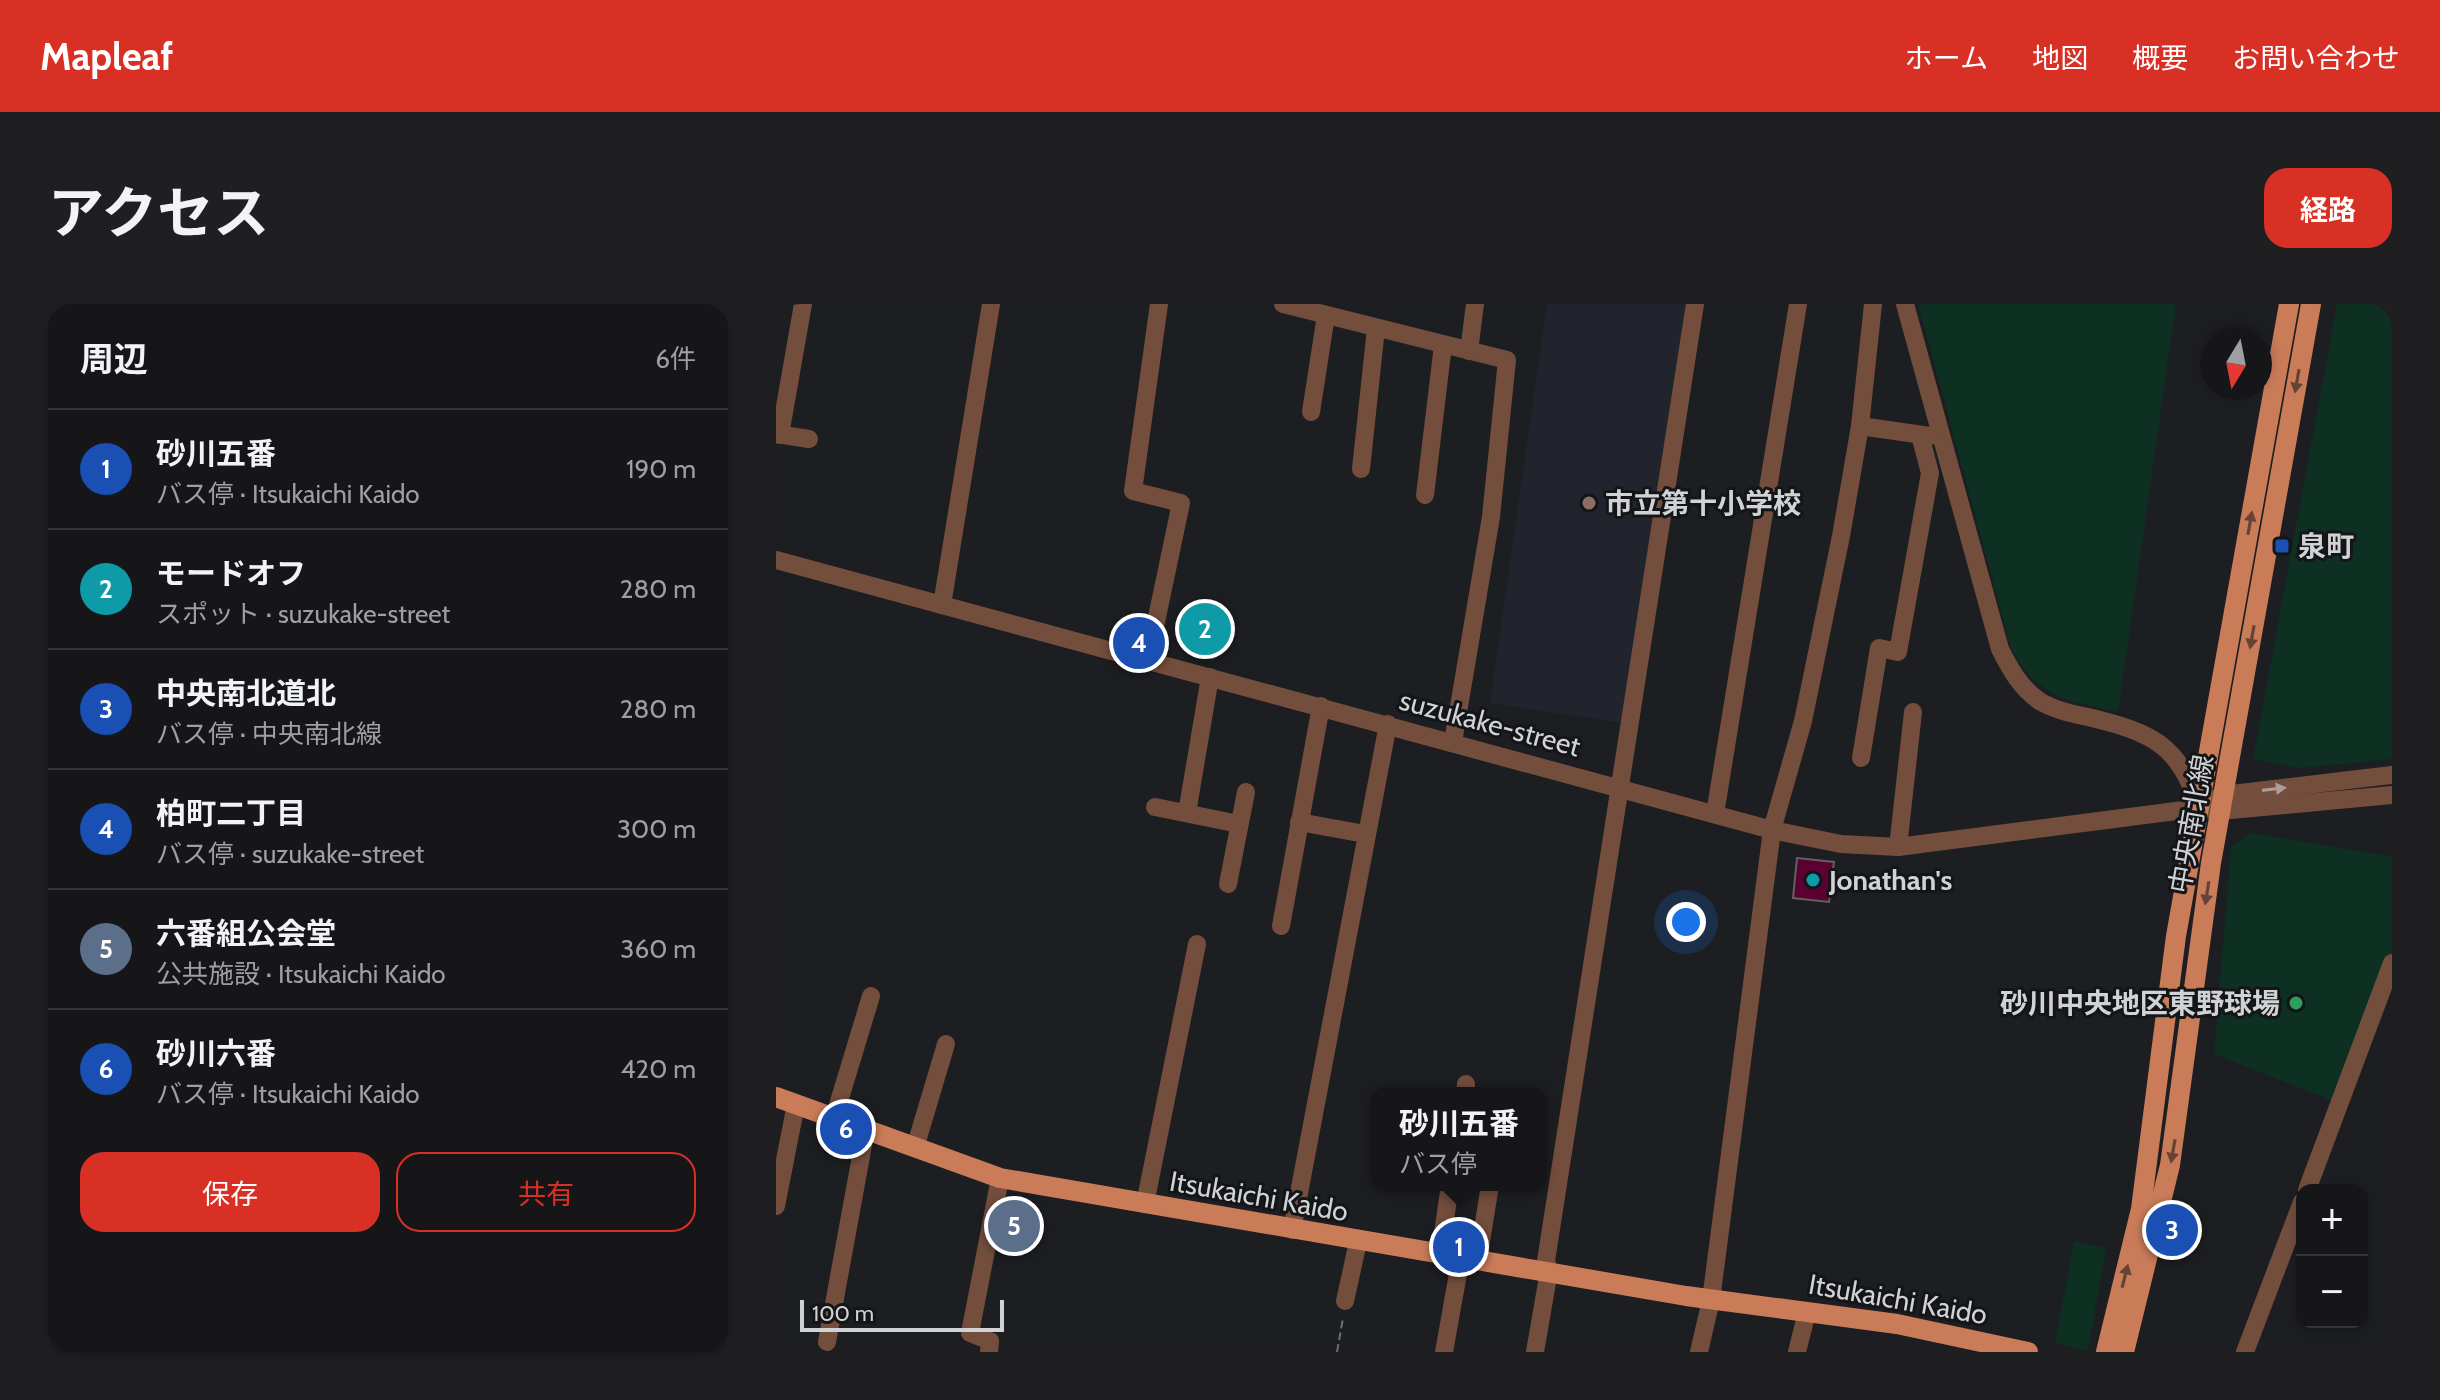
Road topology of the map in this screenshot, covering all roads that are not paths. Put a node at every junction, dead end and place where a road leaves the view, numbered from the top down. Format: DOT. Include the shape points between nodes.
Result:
graph roads {
  1 [pos="803,304"];
  2 [pos="991,304"];
  3 [pos="1159,304"];
  4 [pos="1283,304"];
  5 [pos="1475,304"];
  6 [pos="1695,304"];
  7 [pos="1798,304"];
  8 [pos="1873,304"];
  9 [pos="1905,304"];
  10 [pos="2289,304"];
  11 [pos="2311,304"];
  12 [pos="1326,315"];
  13 [pos="1376,328"];
  14 [pos="1443,345"];
  15 [pos="1469,351"];
  16 [pos="1311,412"];
  17 [pos="1860,426"];
  18 [pos="778,434"];
  19 [pos="1920,435"];
  20 [pos="1940,438"];
  21 [pos="809,439"];
  22 [pos="1361,469"];
  23 [pos="1425,495"];
  24 [pos="776,560"];
  25 [pos="942,605"];
  26 [pos="1148,660"];
  27 [pos="1210,677"];
  28 [pos="1321,706"];
  29 [pos="1913,712"];
  30 [pos="1388,724"];
  31 [pos="1453,742"];
  32 [pos="1861,758"];
  33 [pos="2392,775"];
  34 [pos="1618,787"];
  35 [pos="1246,792"];
  36 [pos="2392,795"];
  37 [pos="2222,803"];
  38 [pos="1155,807"];
  39 [pos="2199,808"];
  40 [pos="1187,813"];
  41 [pos="1715,814"];
  42 [pos="1299,822"];
  43 [pos="1239,824"];
  44 [pos="1772,830"];
  45 [pos="1365,834"];
  46 [pos="1898,847"];
  47 [pos="1228,884"];
  48 [pos="1281,926"];
  49 [pos="1197,944"];
  50 [pos="2392,963"];
  51 [pos="871,996"];
  52 [pos="946,1044"];
  53 [pos="776,1097"];
  54 [pos="796,1104"];
  55 [pos="834,1118"];
  56 [pos="866,1129"];
  57 [pos="915,1148"];
  58 [pos="1000,1178"];
  59 [pos="2309,1184"];
  60 [pos="1449,1191"];
  61 [pos="1488,1191"];
  62 [pos="1145,1204"];
  63 [pos="776,1206"];
  64 [pos="2296,1218"];
  65 [pos="1292,1230"];
  66 [pos="1358,1242"];
  67 [pos="1440,1254"];
  68 [pos="1470,1259"];
  69 [pos="1549,1271"];
  70 [pos="1711,1300"];
  71 [pos="1345,1301"];
  72 [pos="1807,1312"];
  73 [pos="827,1342"];
  74 [pos="989,1352"];
  75 [pos="1444,1352"];
  76 [pos="1535,1352"];
  77 [pos="1699,1352"];
  78 [pos="1797,1352"];
  79 [pos="2028,1352"];
  80 [pos="2106,1352"];
  81 [pos="2124,1352"];
  82 [pos="2245,1352"];
  1 -- 18 [label="street"];
  2 -- 25 [label="street"];
  3 -- 26 [label="street" via="1133,491 1181,503"];
  4 -- 12 [label="street"];
  5 -- 15 [label="street"];
  6 -- 34 [label="street"];
  7 -- 41 [label="street"];
  8 -- 17 [label="street"];
  9 -- 20 [label="street"];
  39 -- 10 [label="main road, 中央南北線, one-way"];
  11 -- 37 [label="main road, 中央南北線, one-way"];
  12 -- 13 [label="street"];
  12 -- 16 [label="street"];
  13 -- 14 [label="street"];
  13 -- 22 [label="street"];
  14 -- 15 [label="street"];
  14 -- 23 [label="street"];
  15 -- 31 [label="street" via="1507,360 1491,517"];
  17 -- 19 [label="street"];
  17 -- 44 [label="street" via="1803,721"];
  18 -- 21 [label="street"];
  19 -- 20 [label="street"];
  19 -- 32 [label="street" via="1930,473 1898,652 1879,648"];
  20 -- 39 [label="street" via="2011,672 2041,702 2130,728 2164,745 2185,770"];
  24 -- 25 [label="street, suzukake-street"];
  25 -- 26 [label="street, suzukake-street"];
  26 -- 27 [label="street, suzukake-street"];
  27 -- 28 [label="street, suzukake-street"];
  27 -- 40 [label="street"];
  28 -- 30 [label="street, suzukake-street"];
  28 -- 42 [label="street"];
  29 -- 46 [label="street"];
  30 -- 31 [label="street, suzukake-street"];
  30 -- 45 [label="street"];
  31 -- 34 [label="street, suzukake-street"];
  37 -- 33 [label="street, one-way"];
  34 -- 41 [label="street, suzukake-street"];
  34 -- 69 [label="street" via="1546,1261"];
  35 -- 43 [label="street"];
  36 -- 37 [label="street"];
  37 -- 39 [label="street"];
  37 -- 81 [label="main road, 中央南北線, one-way" via="2170,1165"];
  38 -- 40 [label="street"];
  39 -- 46 [label="street, suzukake-street"];
  80 -- 39 [label="main road, 中央南北線, one-way" via="2141,1209 2166,997"];
  40 -- 43 [label="street"];
  41 -- 44 [label="street, suzukake-street"];
  42 -- 45 [label="street"];
  42 -- 48 [label="street"];
  43 -- 47 [label="street"];
  44 -- 46 [label="street, suzukake-street" via="1841,844"];
  44 -- 70 [label="street"];
  45 -- 65 [label="street"];
  49 -- 62 [label="street"];
  50 -- 59 [label="street"];
  51 -- 55 [label="street"];
  52 -- 57 [label="street"];
  53 -- 54 [label="main road, Itsukaichi Kaido"];
  54 -- 55 [label="main road, Itsukaichi Kaido"];
  54 -- 63 [label="street"];
  55 -- 56 [label="main road, Itsukaichi Kaido"];
  56 -- 57 [label="main road, Itsukaichi Kaido"];
  56 -- 73 [label="street"];
  57 -- 58 [label="main road, Itsukaichi Kaido"];
  58 -- 62 [label="main road, Itsukaichi Kaido"];
  58 -- 74 [label="street" via="970,1333 990,1341"];
  60 -- 67 [label="street"];
  61 -- 68 [label="street"];
  62 -- 65 [label="main road, Itsukaichi Kaido"];
  64 -- 82 [label="street"];
  65 -- 66 [label="main road, Itsukaichi Kaido"];
  66 -- 67 [label="main road, Itsukaichi Kaido"];
  66 -- 71 [label="street"];
  67 -- 68 [label="main road, Itsukaichi Kaido"];
  68 -- 69 [label="main road, Itsukaichi Kaido"];
  68 -- 75 [label="street"];
  69 -- 70 [label="main road, Itsukaichi Kaido"];
  69 -- 76 [label="street"];
  70 -- 72 [label="main road, Itsukaichi Kaido"];
  70 -- 77 [label="street"];
  72 -- 78 [label="street"];
  72 -- 79 [label="main road, Itsukaichi Kaido" via="1933,1330"];
}
